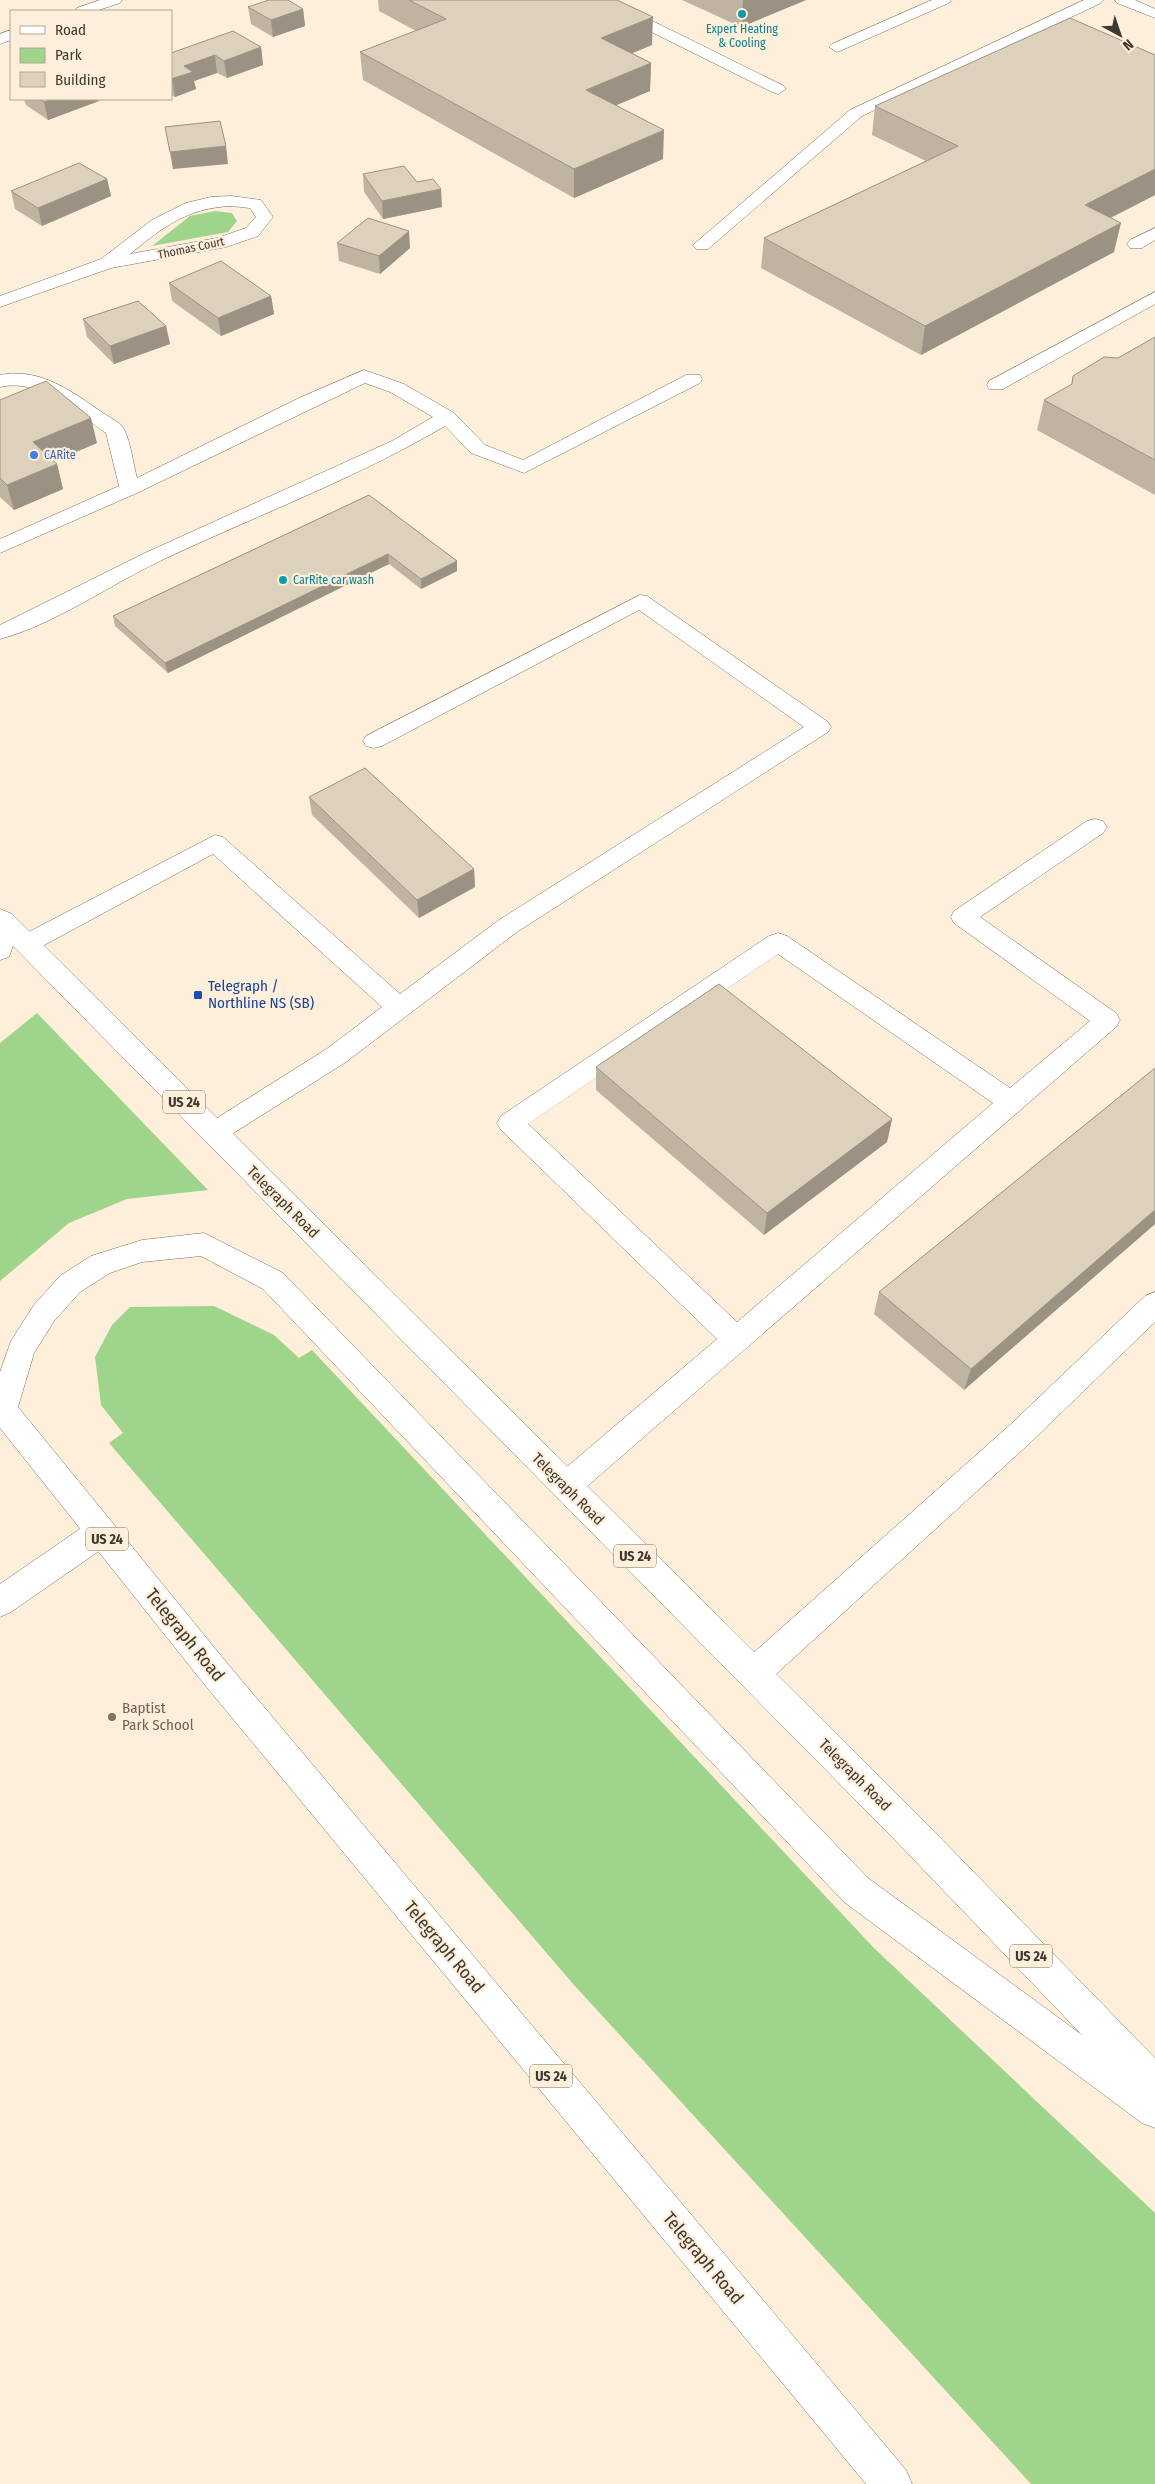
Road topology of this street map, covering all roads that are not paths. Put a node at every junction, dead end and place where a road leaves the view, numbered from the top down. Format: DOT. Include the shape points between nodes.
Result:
graph roads {
  1 [pos="115,0"];
  2 [pos="598,0"];
  3 [pos="944,0"];
  4 [pos="1096,0"];
  5 [pos="1122,0"];
  6 [pos="94,3"];
  7 [pos="84,10"];
  8 [pos="1155,14"];
  9 [pos="837,47"];
  10 [pos="778,90"];
  11 [pos="1155,233"];
  12 [pos="1136,244"];
  13 [pos="702,245"];
  14 [pos="108,263"];
  15 [pos="1155,297"];
  16 [pos="0,302"];
  17 [pos="693,380"];
  18 [pos="0,381"];
  19 [pos="996,385"];
  20 [pos="447,417"];
  21 [pos="130,490"];
  22 [pos="0,547"];
  23 [pos="0,632"];
  24 [pos="374,741"];
  25 [pos="1094,827"];
  26 [pos="1,919"];
  27 [pos="26,944"];
  28 [pos="0,951"];
  29 [pos="399,1008"];
  30 [pos="1011,1102"];
  31 [pos="215,1132"];
  32 [pos="1155,1304"];
  33 [pos="737,1340"];
  34 [pos="1,1408"];
  35 [pos="566,1486"];
  36 [pos="101,1532"];
  37 [pos="0,1602"];
  38 [pos="753,1674"];
  39 [pos="1155,2084"];
  40 [pos="1155,2110"];
  41 [pos="892,2484"];
  1 -- 6 [label="main road"];
  2 -- 10 [label="main road"];
  3 -- 9 [label="main road"];
  4 -- 13 [label="main road" via="856,113"];
  5 -- 8 [label="main road"];
  6 -- 7 [label="main road"];
  11 -- 12 [label="main road"];
  14 -- 14 [label="main road, Thomas Court" via="220,243 252,232 265,217 255,204 233,200 198,203 168,216"];
  14 -- 16 [label="main road, Thomas Court"];
  15 -- 19 [label="main road"];
  17 -- 20 [label="main road" via="524,467 478,449"];
  18 -- 21 [label="main road" via="10,377 47,385 114,430"];
  20 -- 21 [label="main road" via="397,388 364,376"];
  20 -- 23 [label="main road" via="399,445 152,558"];
  21 -- 22 [label="main road"];
  24 -- 29 [label="main road" via="640,601 820,727 508,926"];
  25 -- 30 [label="main road" via="963,917 1107,1020"];
  26 -- 27 [label="main road, Telegraph Road / US 24"];
  26 -- 28 [label="main road"];
  27 -- 29 [label="main road" via="215,843"];
  27 -- 31 [label="main road, Telegraph Road / US 24"];
  29 -- 31 [label="main road" via="337,1055"];
  30 -- 33 [label="main road"];
  30 -- 33 [label="main road" via="778,942 510,1123"];
  31 -- 35 [label="main road, Telegraph Road / US 24"];
  32 -- 38 [label="main road" via="1021,1433"];
  33 -- 35 [label="main road"];
  34 -- 36 [label="main road, Telegraph Road / US 24"];
  34 -- 40 [label="main road" via="21,1350 44,1313 70,1284 101,1264 142,1251 204,1244 273,1280 856,1890"];
  35 -- 38 [label="main road, Telegraph Road / US 24"];
  36 -- 37 [label="main road"];
  36 -- 41 [label="main road, Telegraph Road / US 24"];
  38 -- 39 [label="main road, Telegraph Road / US 24"];
}
